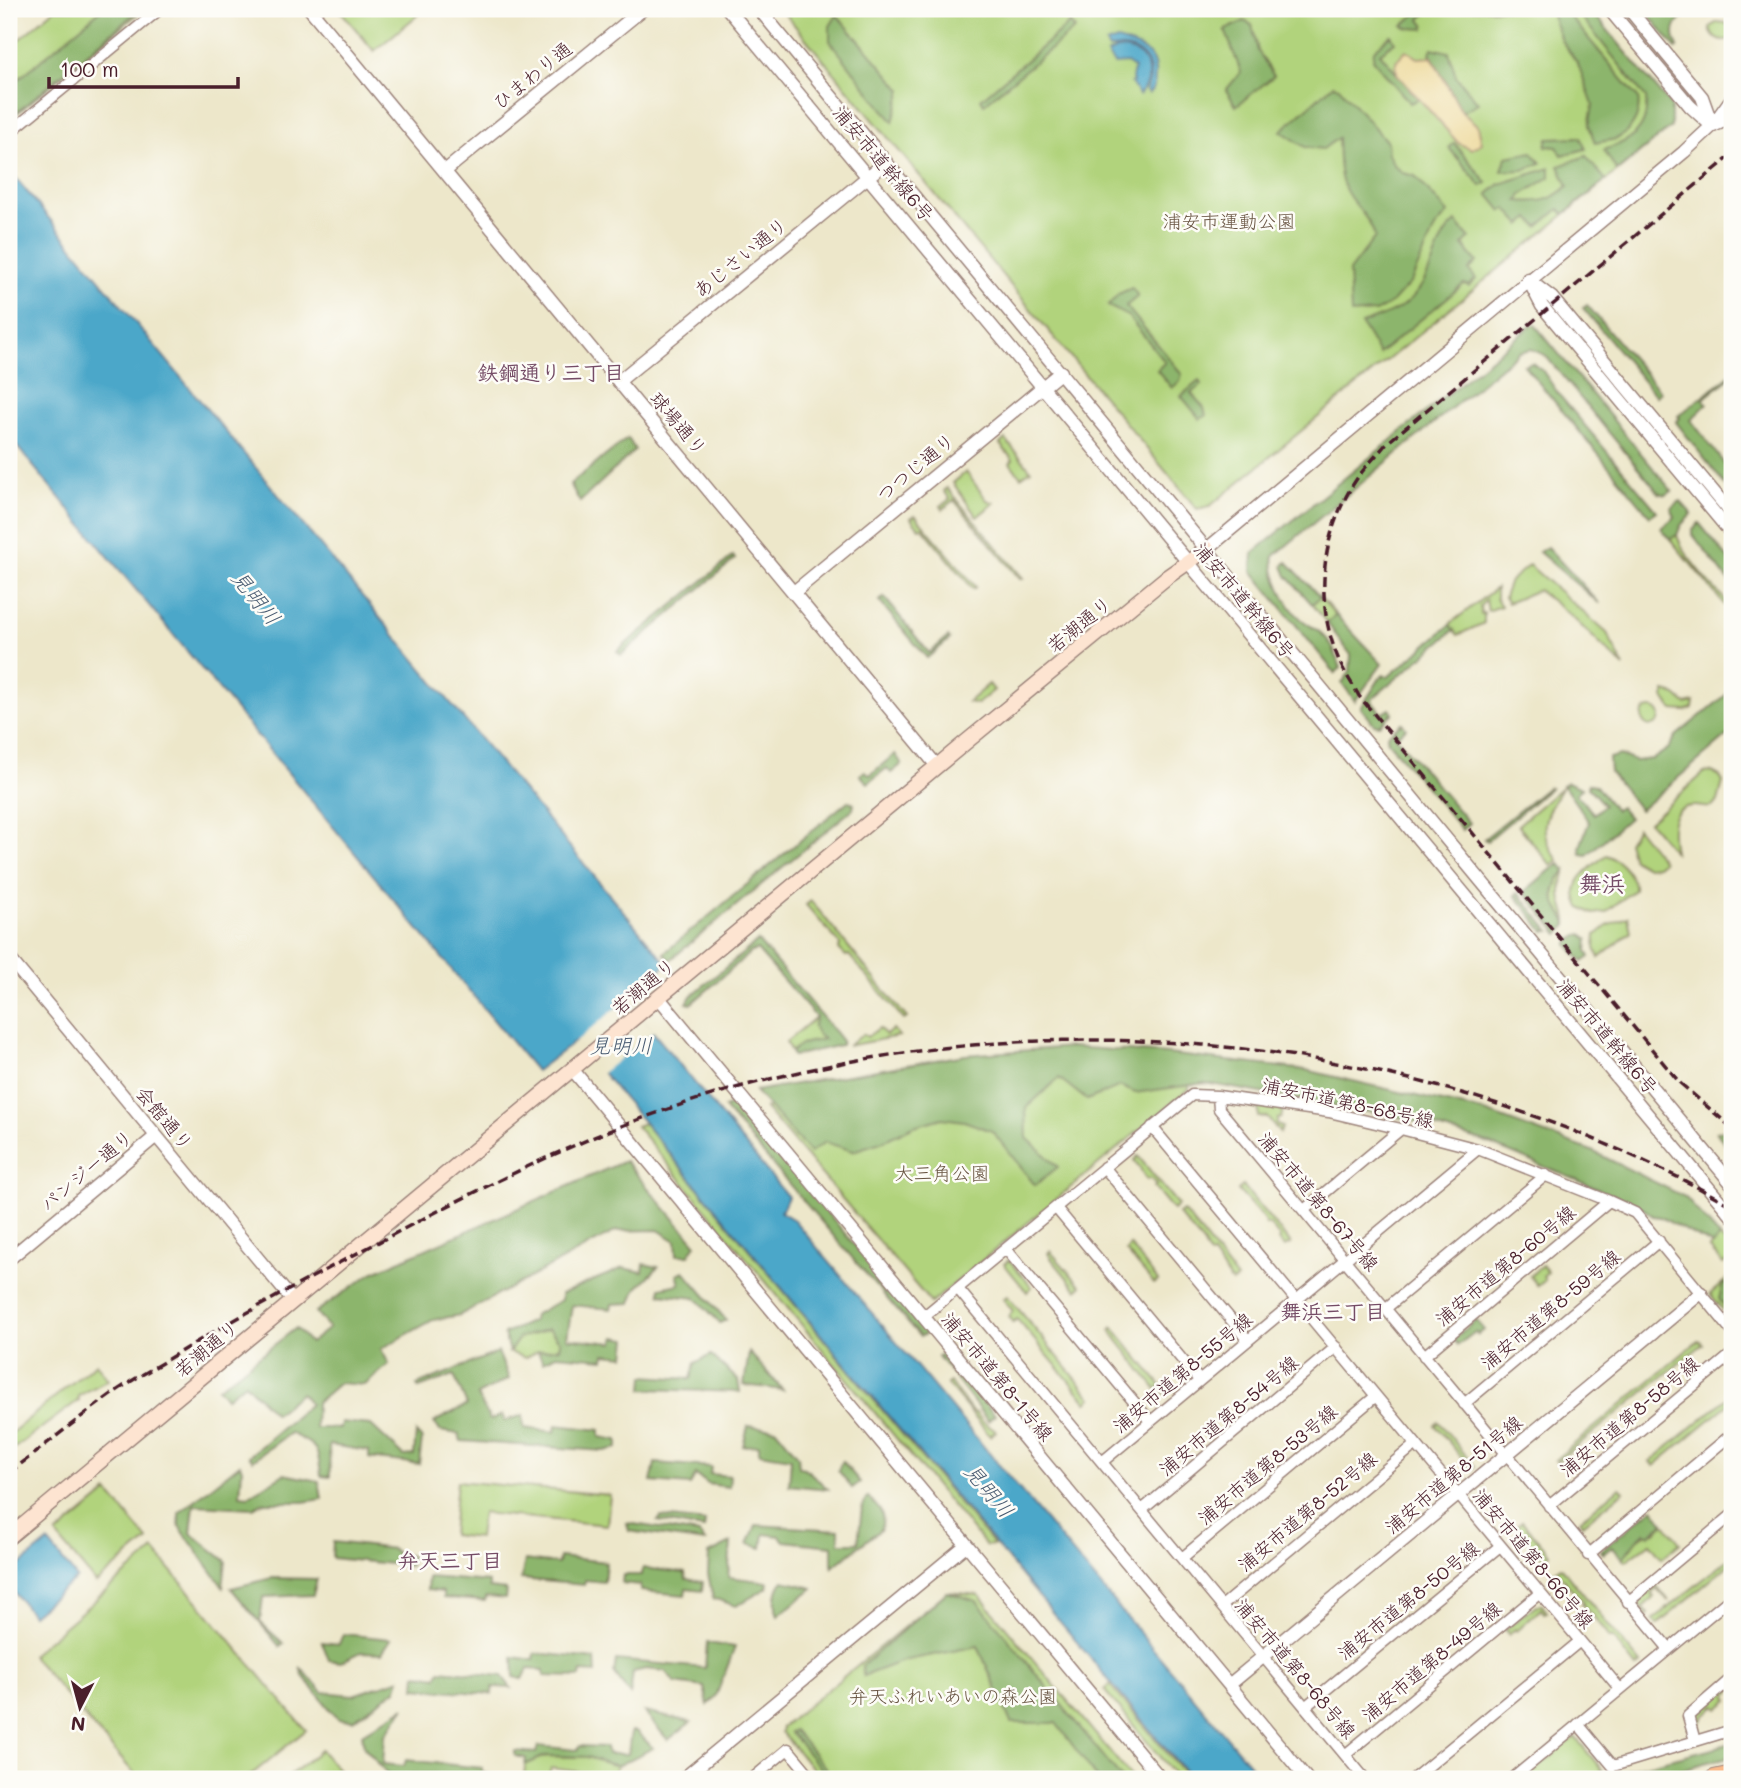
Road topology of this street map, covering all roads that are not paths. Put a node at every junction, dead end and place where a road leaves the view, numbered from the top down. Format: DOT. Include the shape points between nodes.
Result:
graph roads {
  1 [pos="160,9"];
  2 [pos="310,9"];
  3 [pos="643,9"];
  4 [pos="728,9"];
  5 [pos="760,9"];
  6 [pos="1609,9"];
  7 [pos="1629,9"];
  8 [pos="1732,98"];
  9 [pos="1732,117"];
  10 [pos="1712,126"];
  11 [pos="9,133"];
  12 [pos="886,162"];
  13 [pos="445,171"];
  14 [pos="869,176"];
  15 [pos="1528,279"];
  16 [pos="1061,372"];
  17 [pos="619,381"];
  18 [pos="1042,387"];
  19 [pos="1732,514"];
  20 [pos="1732,534"];
  21 [pos="1207,548"];
  22 [pos="1189,562"];
  23 [pos="794,592"];
  24 [pos="937,766"];
  25 [pos="9,958"];
  26 [pos="659,998"];
  27 [pos="572,1069"];
  28 [pos="1218,1096"];
  29 [pos="1152,1128"];
  30 [pos="1401,1129"];
  31 [pos="155,1138"];
  32 [pos="1478,1149"];
  33 [pos="1104,1167"];
  34 [pos="1546,1175"];
  35 [pos="1732,1184"];
  36 [pos="1609,1202"];
  37 [pos="1056,1208"];
  38 [pos="1304,1210"];
  39 [pos="1732,1216"];
  40 [pos="1659,1241"];
  41 [pos="1006,1249"];
  42 [pos="9,1259"];
  43 [pos="1344,1259"];
  44 [pos="958,1289"];
  45 [pos="1701,1293"];
  46 [pos="1296,1300"];
  47 [pos="293,1301"];
  48 [pos="1385,1309"];
  49 [pos="923,1317"];
  50 [pos="1732,1331"];
  51 [pos="1247,1339"];
  52 [pos="1336,1347"];
  53 [pos="1732,1354"];
  54 [pos="1424,1356"];
  55 [pos="1199,1380"];
  56 [pos="1376,1396"];
  57 [pos="1464,1404"];
  58 [pos="1150,1421"];
  59 [pos="1732,1434"];
  60 [pos="1416,1444"];
  61 [pos="1506,1455"];
  62 [pos="1102,1462"];
  63 [pos="1458,1495"];
  64 [pos="1549,1506"];
  65 [pos="1142,1510"];
  66 [pos="1732,1516"];
  67 [pos="9,1537"];
  68 [pos="966,1545"];
  69 [pos="1500,1546"];
  70 [pos="1588,1555"];
  71 [pos="1182,1558"];
  72 [pos="1539,1593"];
  73 [pos="1732,1597"];
  74 [pos="1628,1602"];
  75 [pos="1222,1606"];
  76 [pos="1580,1641"];
  77 [pos="1669,1649"];
  78 [pos="1263,1656"];
  79 [pos="1732,1678"];
  80 [pos="1228,1685"];
  81 [pos="1620,1689"];
  82 [pos="1305,1707"];
  83 [pos="1578,1724"];
  84 [pos="1732,1730"];
  85 [pos="1695,1741"];
  86 [pos="1345,1755"];
  87 [pos="1732,1775"];
  88 [pos="683,1779"];
  89 [pos="752,1779"];
  90 [pos="813,1779"];
  91 [pos="1161,1779"];
  92 [pos="1307,1779"];
  93 [pos="1365,1779"];
  94 [pos="1413,1779"];
  95 [pos="1512,1779"];
  96 [pos="1714,1779"];
  1 -- 11 [label="street"];
  2 -- 13 [label="street, 球場通り"];
  3 -- 13 [label="street, ひまわり通"];
  4 -- 14 [label="street, 浦安市道幹線6号"];
  5 -- 12 [label="street, 浦安市道幹線6号"];
  6 -- 10 [label="street"];
  7 -- 10 [label="street" via="1702,97"];
  8 -- 10 [label="street"];
  9 -- 10 [label="street"];
  10 -- 15 [label="street"];
  12 -- 14 [label="street, あじさい通り"];
  12 -- 16 [label="street, 浦安市道幹線6号"];
  13 -- 17 [label="street, 球場通り"];
  14 -- 17 [label="street, あじさい通り"];
  14 -- 18 [label="street, 浦安市道幹線6号"];
  15 -- 19 [label="street" via="1552,298"];
  15 -- 20 [label="street" via="1542,306"];
  15 -- 21 [label="street"];
  16 -- 18 [label="street, つつじ通り"];
  16 -- 21 [label="street, 浦安市道幹線6号"];
  17 -- 23 [label="street, 球場通り"];
  18 -- 22 [label="street, 浦安市道幹線6号"];
  18 -- 23 [label="street, つつじ通り"];
  21 -- 22 [label="main road, 若潮通り"];
  21 -- 35 [label="street, 浦安市道幹線6号"];
  22 -- 24 [label="main road, 若潮通り"];
  22 -- 39 [label="street, 浦安市道幹線6号"];
  23 -- 24 [label="street, 球場通り"];
  24 -- 26 [label="main road, 若潮通り"];
  25 -- 31 [label="street, 会館通り"];
  26 -- 27 [label="main road, 若潮通り"];
  26 -- 49 [label="street, 浦安市道第8-1号線"];
  27 -- 47 [label="main road, 若潮通り"];
  27 -- 68 [label="street"];
  28 -- 29 [label="street, 浦安市道第8-68号線" via="1192,1095"];
  28 -- 30 [label="street, 浦安市道第8-68号線" via="1329,1112"];
  28 -- 38 [label="street, 浦安市道第8-67号線" via="1219,1109"];
  29 -- 33 [label="street, 浦安市道第8-68号線"];
  29 -- 46 [label="street, 浦安市道第8-66号線"];
  30 -- 32 [label="street, 浦安市道第8-68号線"];
  30 -- 38 [label="street"];
  31 -- 42 [label="street, パンジー通り"];
  31 -- 47 [label="street, 会館通り"];
  32 -- 34 [label="street, 浦安市道第8-68号線"];
  32 -- 43 [label="street, 浦安市道第8-55号線"];
  33 -- 37 [label="street, 浦安市道第8-68号線"];
  33 -- 51 [label="street"];
  34 -- 36 [label="street, 浦安市道第8-68号線"];
  34 -- 48 [label="street"];
  36 -- 40 [label="street, 浦安市道第8-68号線" via="1635,1213"];
  36 -- 54 [label="street, 浦安市道第8-60号線"];
  37 -- 41 [label="street, 浦安市道第8-68号線"];
  37 -- 55 [label="street"];
  38 -- 43 [label="street, 浦安市道第8-67号線"];
  40 -- 45 [label="street, 浦安市道第8-68号線"];
  40 -- 57 [label="street, 浦安市道第8-59号線"];
  41 -- 44 [label="street, 浦安市道第8-68号線"];
  41 -- 58 [label="street"];
  43 -- 46 [label="street, 浦安市道第8-55号線"];
  43 -- 48 [label="street, 浦安市道第8-67号線"];
  44 -- 49 [label="street, 浦安市道第8-68号線"];
  44 -- 62 [label="street, 浦安市道第8-68号線"];
  45 -- 50 [label="street, 浦安市道第8-68号線"];
  45 -- 61 [label="street, 浦安市道第8-51号線"];
  46 -- 51 [label="street, 浦安市道第8-55号線"];
  46 -- 52 [label="street, 浦安市道第8-66号線"];
  47 -- 67 [label="main road, 若潮通り"];
  48 -- 54 [label="street, 浦安市道第8-67号線"];
  49 -- 80 [label="street, 浦安市道第8-1号線"];
  51 -- 55 [label="street, 浦安市道第8-55号線"];
  52 -- 56 [label="street, 浦安市道第8-66号線"];
  52 -- 65 [label="street, 浦安市道第8-54号線"];
  53 -- 64 [label="street, 浦安市道第8-58号線"];
  54 -- 57 [label="street, 浦安市道第8-67号線"];
  55 -- 58 [label="street, 浦安市道第8-55号線"];
  56 -- 60 [label="street, 浦安市道第8-66号線"];
  56 -- 71 [label="street, 浦安市道第8-53号線"];
  57 -- 61 [label="street, 浦安市道第8-67号線"];
  58 -- 62 [label="street, 浦安市道第8-55号線"];
  59 -- 70 [label="street"];
  60 -- 63 [label="street, 浦安市道第8-66号線"];
  60 -- 75 [label="street, 浦安市道第8-52号線"];
  61 -- 63 [label="street, 浦安市道第8-51号線"];
  61 -- 64 [label="street, 浦安市道第8-67号線"];
  62 -- 65 [label="street, 浦安市道第8-68号線"];
  63 -- 69 [label="street, 浦安市道第8-66号線"];
  63 -- 78 [label="street, 浦安市道第8-51号線"];
  64 -- 70 [label="street, 浦安市道第8-67号線"];
  65 -- 71 [label="street, 浦安市道第8-68号線"];
  66 -- 74 [label="street"];
  68 -- 88 [label="street"];
  68 -- 91 [label="street"];
  69 -- 72 [label="street, 浦安市道第8-66号線"];
  69 -- 82 [label="street, 浦安市道第8-50号線"];
  70 -- 74 [label="street, 浦安市道第8-67号線"];
  71 -- 75 [label="street, 浦安市道第8-68号線"];
  72 -- 76 [label="street, 浦安市道第8-66号線"];
  72 -- 86 [label="street, 浦安市道第8-49号線"];
  73 -- 77 [label="street"];
  74 -- 77 [label="street, 浦安市道第8-67号線"];
  75 -- 78 [label="street, 浦安市道第8-68号線"];
  76 -- 81 [label="street, 浦安市道第8-66号線"];
  76 -- 94 [label="street"];
  77 -- 81 [label="street"];
  78 -- 80 [label="street, 浦安市道第8-51号線"];
  78 -- 82 [label="street, 浦安市道第8-68号線"];
  79 -- 85 [label="street" via="1688,1716"];
  80 -- 92 [label="street, 浦安市道第8-1号線"];
  81 -- 83 [label="street"];
  82 -- 86 [label="street, 浦安市道第8-68号線"];
  83 -- 85 [label="street" via="1613,1766"];
  83 -- 95 [label="street"];
  84 -- 85 [label="street"];
  86 -- 93 [label="street, 浦安市道第8-68号線"];
  87 -- 96 [label="highway"];
  89 -- 90 [label="street" via="788,1749"];
}
